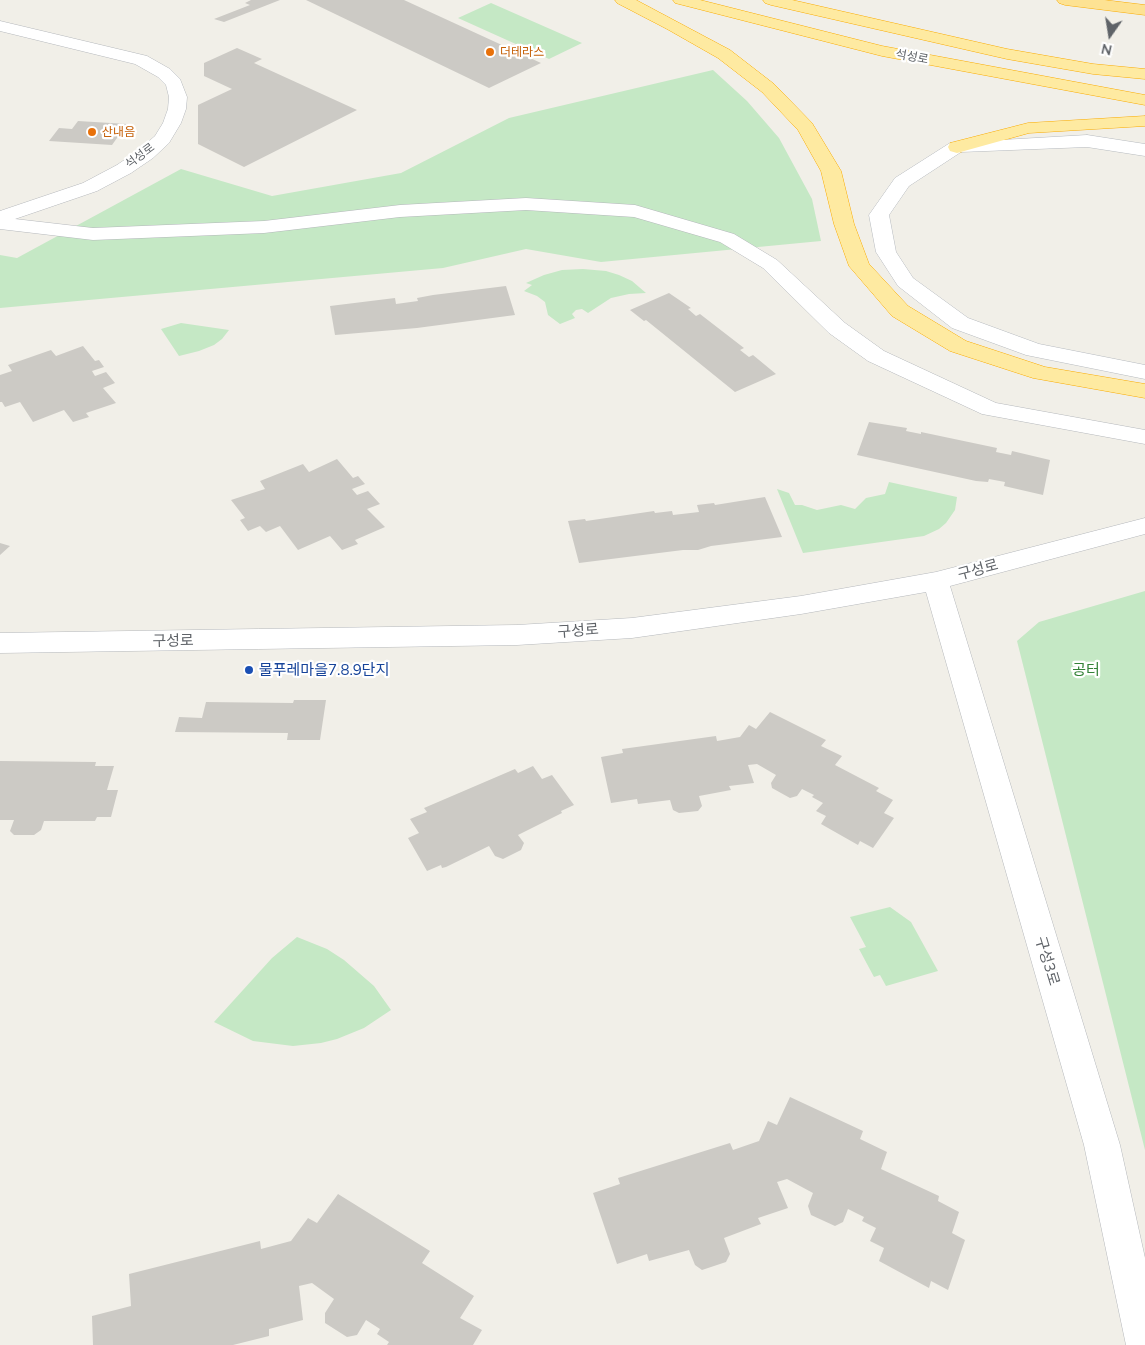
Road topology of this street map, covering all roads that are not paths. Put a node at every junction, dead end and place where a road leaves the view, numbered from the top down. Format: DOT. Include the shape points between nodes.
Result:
graph roads {
  1 [pos="623,0"];
  2 [pos="681,0"];
  3 [pos="724,0"];
  4 [pos="771,0"];
  5 [pos="1065,0"];
  6 [pos="1145,10"];
  7 [pos="0,26"];
  8 [pos="1145,74"];
  9 [pos="1145,87"];
  10 [pos="1145,100"];
  11 [pos="1145,121"];
  12 [pos="957,147"];
  13 [pos="1145,150"];
  14 [pos="0,217"];
  15 [pos="0,223"];
  16 [pos="1145,372"];
  17 [pos="1145,391"];
  18 [pos="1098,429"];
  19 [pos="1145,437"];
  20 [pos="1145,445"];
  21 [pos="1145,526"];
  22 [pos="936,581"];
  23 [pos="0,643"];
  24 [pos="1145,1345"];
  1 -- 17 [label="highway" via="724,54 768,88 806,128 831,171 844,224 859,266 900,311 958,346 1041,373"];
  2 -- 10 [label="highway, 석성로" via="882,51"];
  3 -- 9 [label="highway, 석성로" via="898,40"];
  4 -- 8 [label="highway" via="1007,54 1093,69"];
  5 -- 6 [label="highway"];
  7 -- 14 [label="street, 석성로" via="141,60 174,82 178,97 177,110 162,139 139,159 90,187"];
  11 -- 12 [label="highway" via="1028,128"];
  12 -- 13 [label="street" via="1087,141"];
  12 -- 16 [label="street" via="902,182 879,215 886,252 905,282 960,323 1034,350"];
  15 -- 18 [label="street" via="93,234 264,227 400,211 526,204 635,211 727,238 770,264 837,328 876,356 990,408"];
  18 -- 19 [label="street"];
  18 -- 20 [label="street"];
  21 -- 22 [label="street, 구성로"];
  22 -- 23 [label="street, 구성로" via="801,606 632,628 508,635"];
  22 -- 24 [label="street, 구성3로" via="1102,1145"];
}
